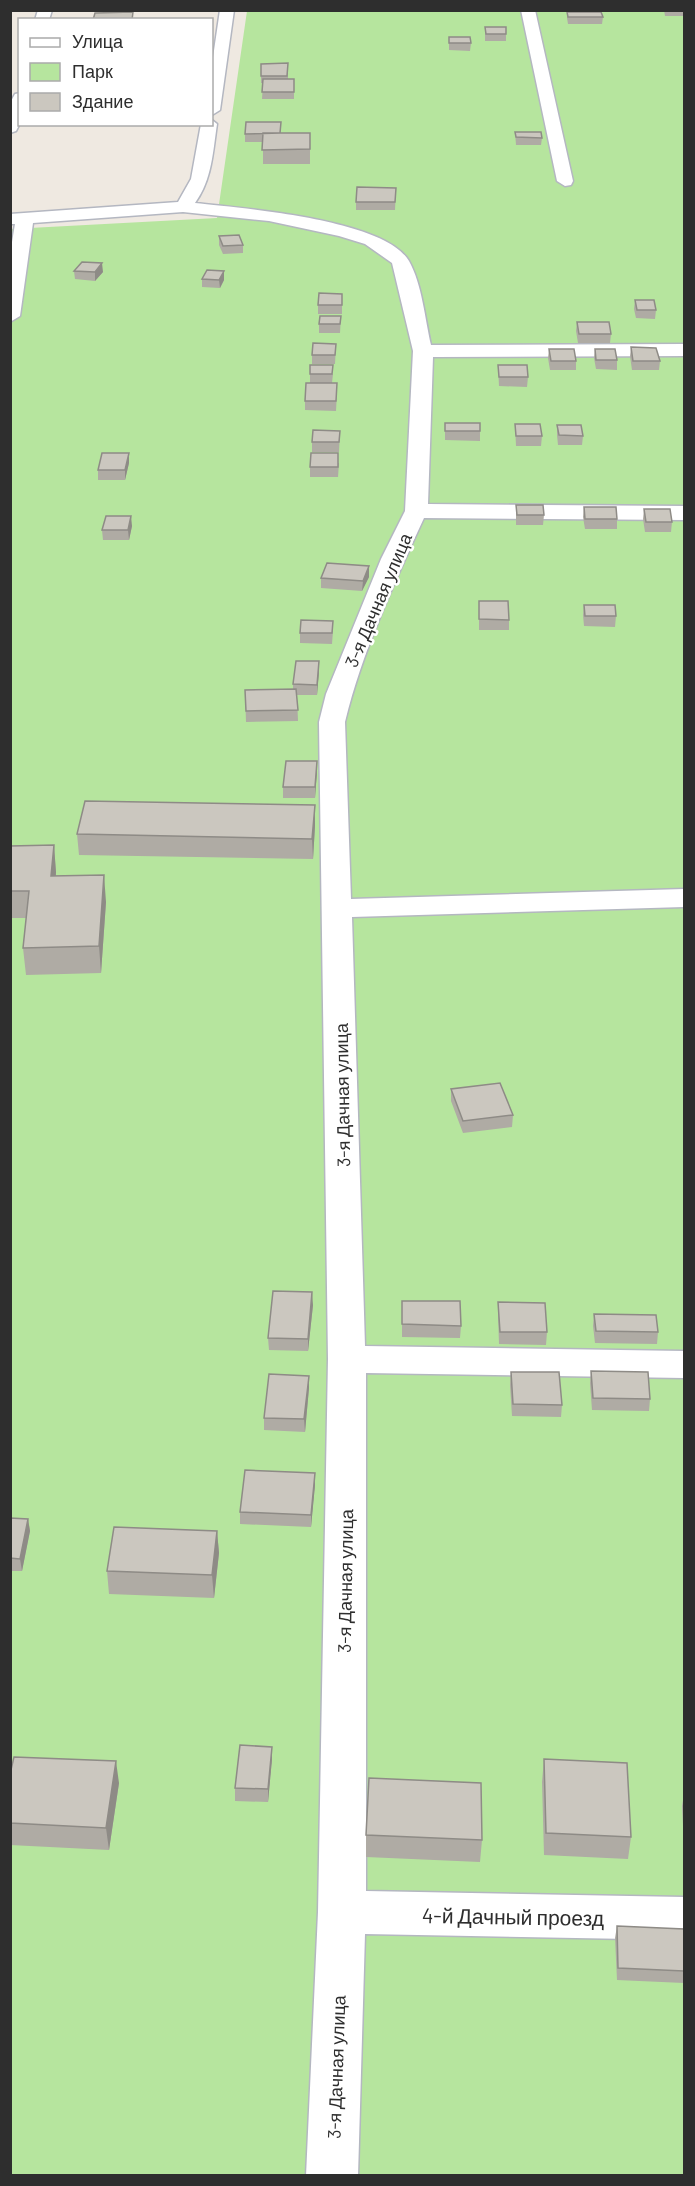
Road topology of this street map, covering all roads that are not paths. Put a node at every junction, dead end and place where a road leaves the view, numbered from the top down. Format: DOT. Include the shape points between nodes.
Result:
graph roads {
  1 [pos="227,10"];
  2 [pos="528,10"];
  3 [pos="18,103"];
  4 [pos="213,103"];
  5 [pos="209,126"];
  6 [pos="10,128"];
  7 [pos="565,181"];
  8 [pos="183,207"];
  9 [pos="18,218"];
  10 [pos="10,316"];
  11 [pos="684,350"];
  12 [pos="423,351"];
  13 [pos="416,511"];
  14 [pos="684,513"];
  15 [pos="684,898"];
  16 [pos="338,908"];
  17 [pos="347,1359"];
  18 [pos="684,1364"];
  19 [pos="342,1912"];
  20 [pos="684,1919"];
  21 [pos="332,2175"];
  1 -- 4 [label="street"];
  2 -- 7 [label="street"];
  3 -- 6 [label="street"];
  5 -- 8 [label="street" via="200,179"];
  8 -- 9 [label="street, 3-я Дачная улица"];
  8 -- 12 [label="street, 3-я Дачная улица" via="303,222 371,240 400,261"];
  9 -- 10 [label="street"];
  11 -- 12 [label="street"];
  12 -- 13 [label="street, 3-я Дачная улица"];
  13 -- 14 [label="street"];
  13 -- 16 [label="street, 3-я Дачная улица" via="339,694 332,722"];
  15 -- 16 [label="street"];
  16 -- 17 [label="street, 3-я Дачная улица"];
  17 -- 18 [label="street"];
  17 -- 19 [label="street, 3-я Дачная улица"];
  19 -- 20 [label="street, 4-й Дачный проезд"];
  19 -- 21 [label="street, 3-я Дачная улица"];
}
